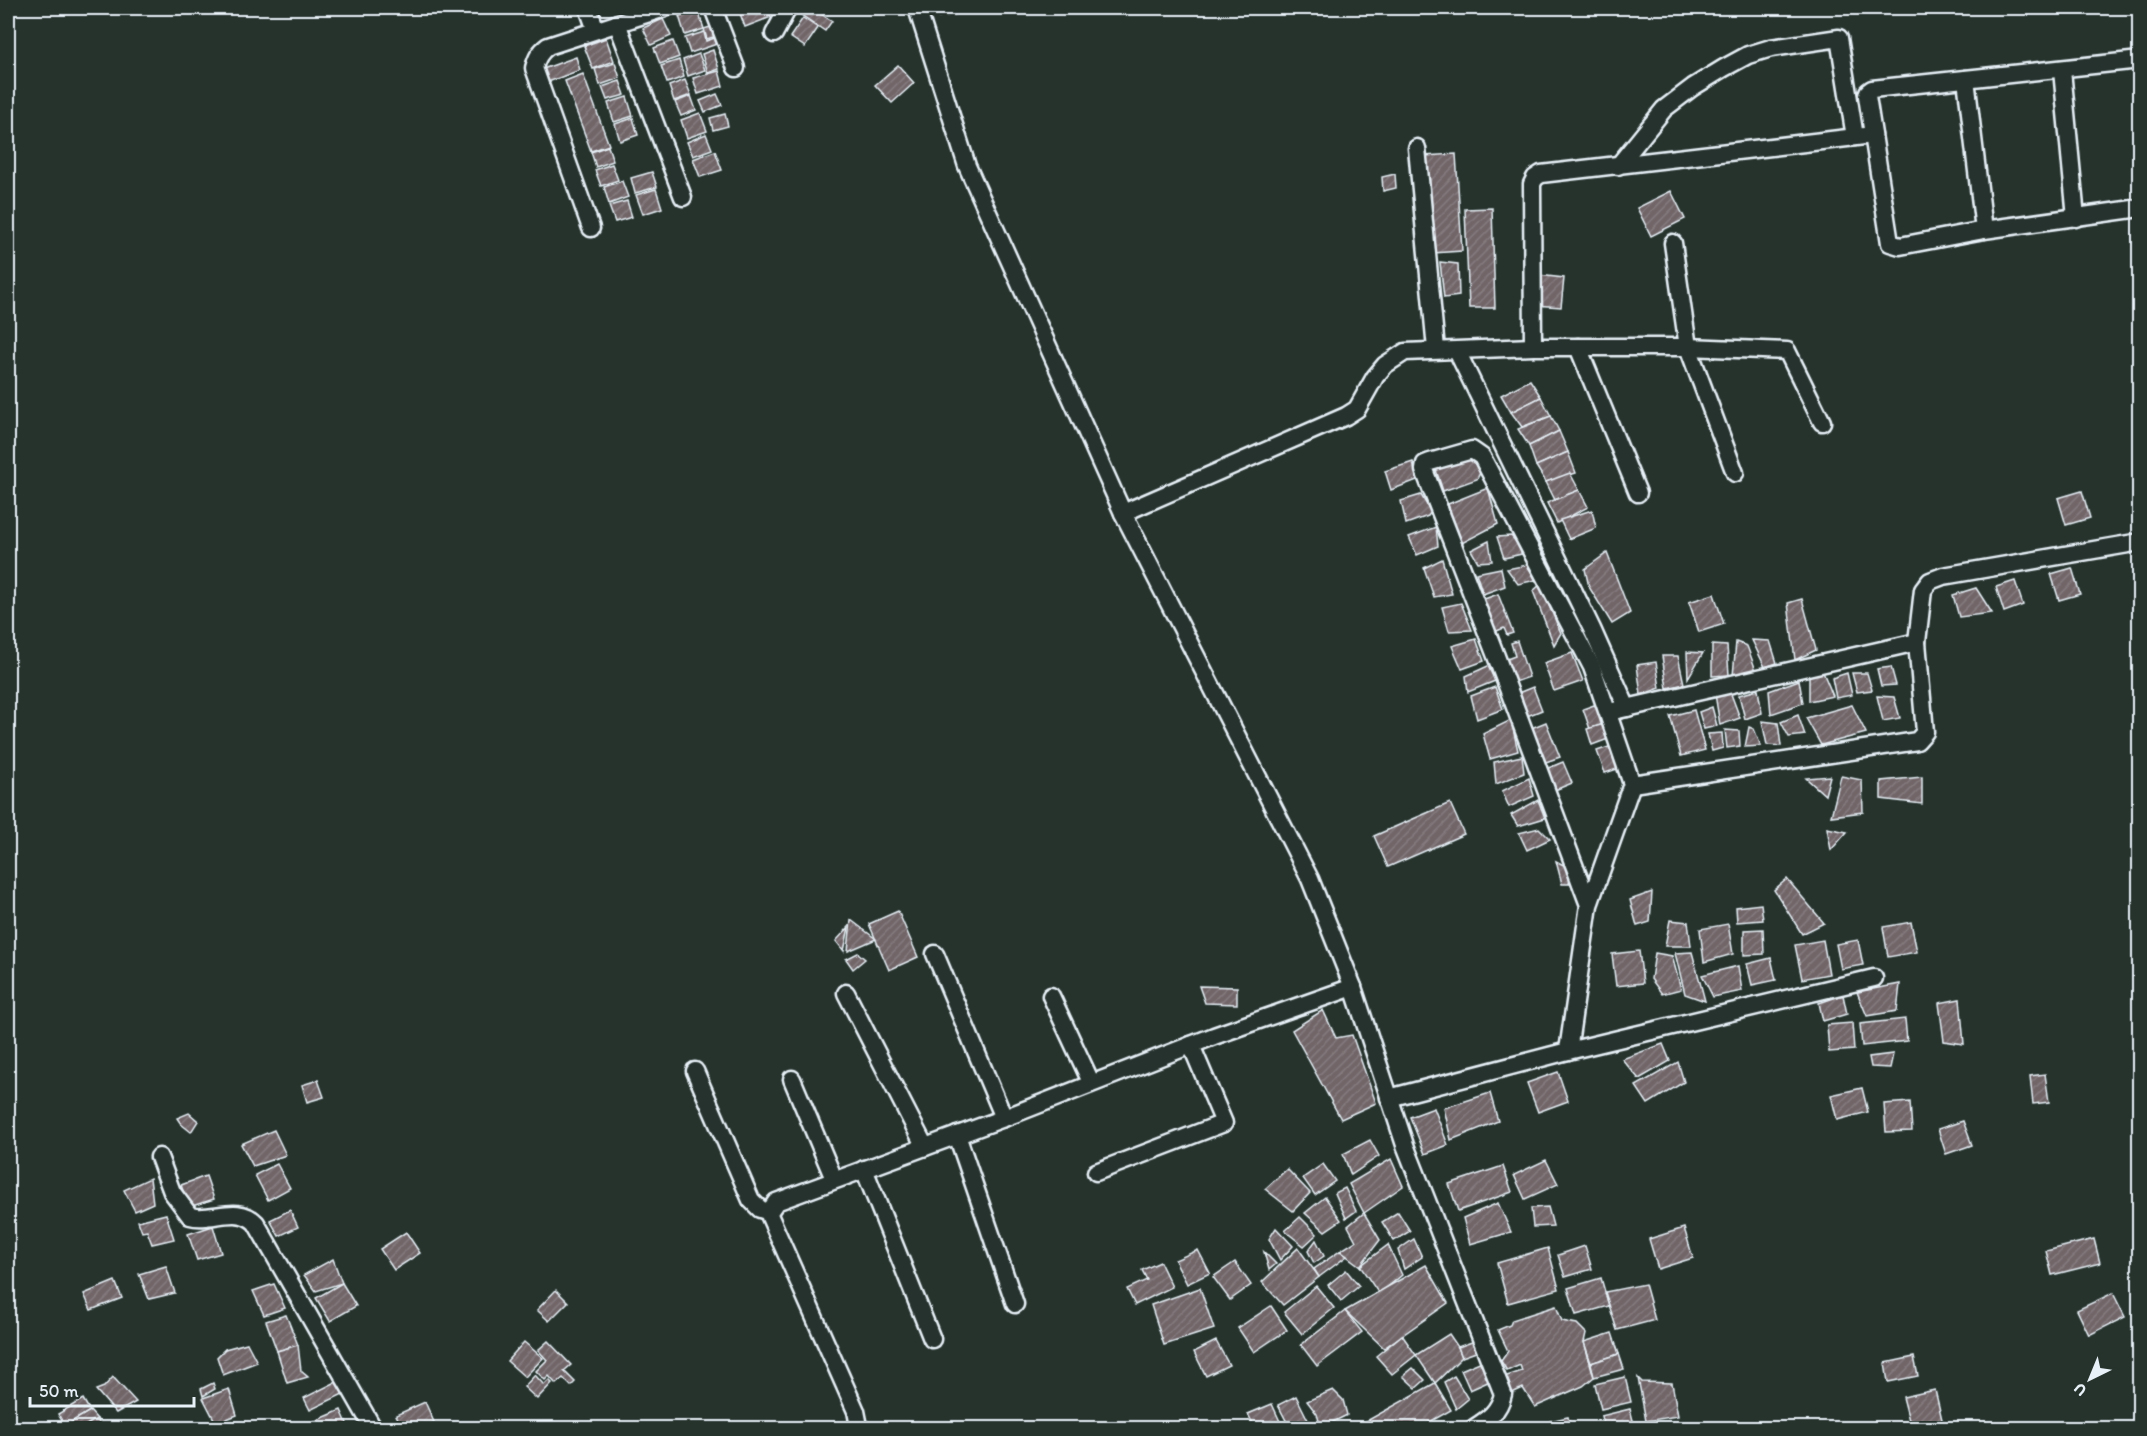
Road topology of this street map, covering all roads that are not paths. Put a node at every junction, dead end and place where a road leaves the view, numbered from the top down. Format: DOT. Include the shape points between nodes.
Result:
graph roads {
  1 [pos="588,8"];
  2 [pos="665,8"];
  3 [pos="713,8"];
  4 [pos="788,8"];
  5 [pos="917,8"];
  6 [pos="618,23"];
  7 [pos="596,30"];
  8 [pos="774,34"];
  9 [pos="2139,60"];
  10 [pos="736,68"];
  11 [pos="2062,69"];
  12 [pos="1966,79"];
  13 [pos="1873,135"];
  14 [pos="1855,137"];
  15 [pos="1417,148"];
  16 [pos="1617,166"];
  17 [pos="683,197"];
  18 [pos="2139,208"];
  19 [pos="2076,218"];
  20 [pos="591,228"];
  21 [pos="1984,230"];
  22 [pos="1673,243"];
  23 [pos="1533,347"];
  24 [pos="1578,347"];
  25 [pos="1688,347"];
  26 [pos="1436,349"];
  27 [pos="1457,351"];
  28 [pos="1822,422"];
  29 [pos="1735,472"];
  30 [pos="1638,493"];
  31 [pos="1123,513"];
  32 [pos="2139,542"];
  33 [pos="1917,642"];
  34 [pos="1627,708"];
  35 [pos="1609,712"];
  36 [pos="1632,784"];
  37 [pos="1589,905"];
  38 [pos="935,954"];
  39 [pos="1874,978"];
  40 [pos="1353,987"];
  41 [pos="846,993"];
  42 [pos="1052,996"];
  43 [pos="1191,1045"];
  44 [pos="1568,1051"];
  45 [pos="694,1071"];
  46 [pos="792,1079"];
  47 [pos="1090,1082"];
  48 [pos="1389,1098"];
  49 [pos="1004,1118"];
  50 [pos="957,1135"];
  51 [pos="925,1147"];
  52 [pos="159,1157"];
  53 [pos="864,1169"];
  54 [pos="1096,1172"];
  55 [pos="834,1179"];
  56 [pos="769,1212"];
  57 [pos="1015,1304"];
  58 [pos="932,1339"];
  59 [pos="373,1428"];
  60 [pos="855,1428"];
  61 [pos="1474,1428"];
  1 -- 7 [label="street"];
  2 -- 6 [label="street"];
  3 -- 10 [label="street"];
  4 -- 8 [label="street"];
  5 -- 31 [label="street" via="967,166"];
  6 -- 7 [label="street"];
  6 -- 17 [label="street"];
  7 -- 20 [label="street" via="548,45 540,52 534,68"];
  9 -- 11 [label="street"];
  11 -- 12 [label="street"];
  11 -- 19 [label="street"];
  12 -- 13 [label="street" via="1872,89 1867,96"];
  12 -- 21 [label="street"];
  13 -- 14 [label="street"];
  13 -- 21 [label="street" via="1892,245"];
  14 -- 16 [label="street"];
  14 -- 16 [label="street" via="1839,38 1771,48 1724,68 1664,109"];
  15 -- 26 [label="street"];
  16 -- 23 [label="street" via="1541,174 1532,184"];
  18 -- 19 [label="street"];
  19 -- 21 [label="street"];
  22 -- 25 [label="street"];
  23 -- 24 [label="street"];
  23 -- 27 [label="street"];
  24 -- 25 [label="street"];
  24 -- 30 [label="street"];
  25 -- 28 [label="street" via="1787,351"];
  25 -- 29 [label="street"];
  26 -- 27 [label="street"];
  26 -- 31 [label="street" via="1395,357 1375,377 1357,409 1346,416"];
  27 -- 34 [label="street"];
  31 -- 40 [label="street" via="1310,879"];
  32 -- 33 [label="street" via="1930,581 1923,590"];
  33 -- 34 [label="street"];
  33 -- 36 [label="street" via="1925,732 1917,741"];
  34 -- 35 [label="street"];
  35 -- 36 [label="street"];
  35 -- 37 [label="street" via="1592,667 1482,457 1472,450 1425,464 1424,470"];
  36 -- 37 [label="street"];
  37 -- 44 [label="street"];
  38 -- 49 [label="street"];
  39 -- 44 [label="street"];
  40 -- 43 [label="street"];
  40 -- 48 [label="street"];
  41 -- 51 [label="street"];
  42 -- 47 [label="street"];
  43 -- 47 [label="street"];
  43 -- 54 [label="street" via="1224,1123"];
  44 -- 48 [label="street"];
  45 -- 56 [label="street" via="751,1200"];
  46 -- 55 [label="street"];
  47 -- 49 [label="street"];
  48 -- 61 [label="street" via="1503,1394 1494,1415"];
  49 -- 50 [label="street"];
  50 -- 51 [label="street"];
  50 -- 57 [label="street"];
  51 -- 53 [label="street"];
  52 -- 59 [label="street" via="172,1192 190,1216 246,1215 256,1223"];
  53 -- 55 [label="street"];
  53 -- 58 [label="street"];
  55 -- 56 [label="street" via="776,1202"];
  56 -- 60 [label="street" via="856,1411"];
}
